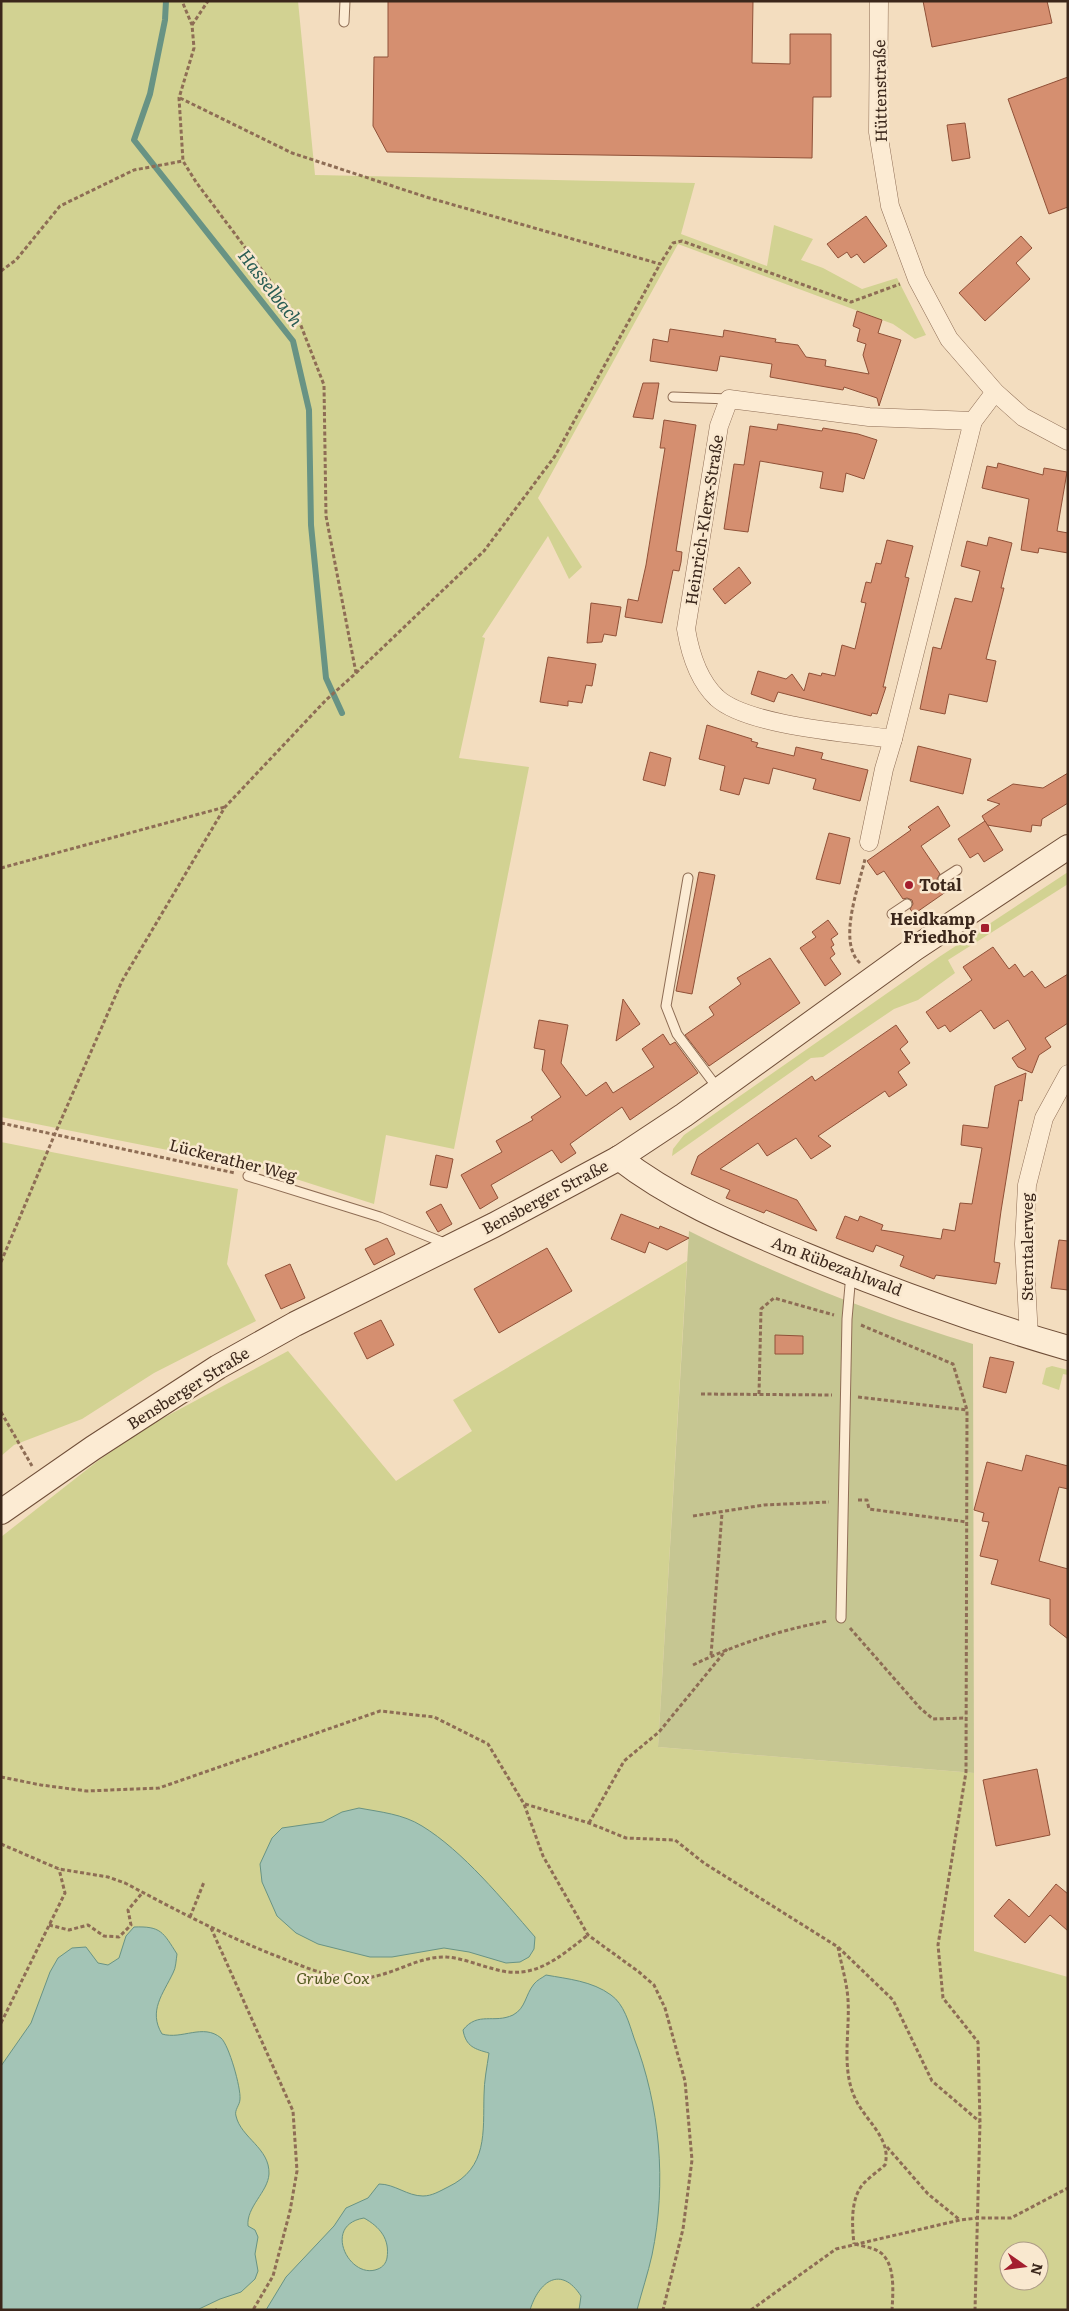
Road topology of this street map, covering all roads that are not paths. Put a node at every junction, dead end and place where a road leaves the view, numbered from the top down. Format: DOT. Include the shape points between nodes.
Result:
graph roads {
  1 [pos="345,1"];
  2 [pos="878,1"];
  3 [pos="344,22"];
  4 [pos="994,392"];
  5 [pos="673,397"];
  6 [pos="729,399"];
  7 [pos="973,421"];
  8 [pos="1068,441"];
  9 [pos="893,739"];
  10 [pos="869,842"];
  11 [pos="1068,847"];
  12 [pos="957,870"];
  13 [pos="688,878"];
  14 [pos="943,879"];
  15 [pos="907,904"];
  16 [pos="892,914"];
  17 [pos="1068,1074"];
  18 [pos="719,1090"];
  19 [pos="619,1158"];
  20 [pos="248,1176"];
  21 [pos="452,1246"];
  22 [pos="851,1274"];
  23 [pos="1029,1337"];
  24 [pos="1068,1348"];
  25 [pos="1,1512"];
  26 [pos="841,1618"];
  1 -- 3 [label="lane"];
  2 -- 4 [label="street, Hüttenstraße" via="878,132 890,206 917,279 949,339"];
  4 -- 7 [label="street"];
  4 -- 8 [label="street, Hüttenstraße" via="1023,417"];
  5 -- 6 [label="lane"];
  6 -- 7 [label="street" via="869,417"];
  6 -- 9 [label="street, Heinrich-Klerx-Straße" via="719,426 686,629 691,654 702,677 716,697 739,712 764,720"];
  7 -- 9 [label="street"];
  9 -- 10 [label="street"];
  11 -- 18 [label="main road, Bensberger Straße" via="914,949"];
  12 -- 14 [label="lane"];
  13 -- 18 [label="lane" via="666,1006 677,1034"];
  15 -- 16 [label="lane"];
  17 -- 23 [label="street, Sterntalerweg" via="1044,1118 1027,1185 1024,1244"];
  18 -- 19 [label="main road, Bensberger Straße"];
  19 -- 21 [label="main road, Bensberger Straße"];
  19 -- 22 [label="main road, Am Rübezahlwald" via="643,1177 728,1223"];
  20 -- 21 [label="lane, Lückerather Weg" via="380,1217"];
  21 -- 25 [label="main road, Bensberger Straße" via="295,1324 218,1367"];
  22 -- 23 [label="main road, Am Rübezahlwald"];
  22 -- 26 [label="lane" via="847,1319"];
  23 -- 24 [label="main road, Am Rübezahlwald"];
}
